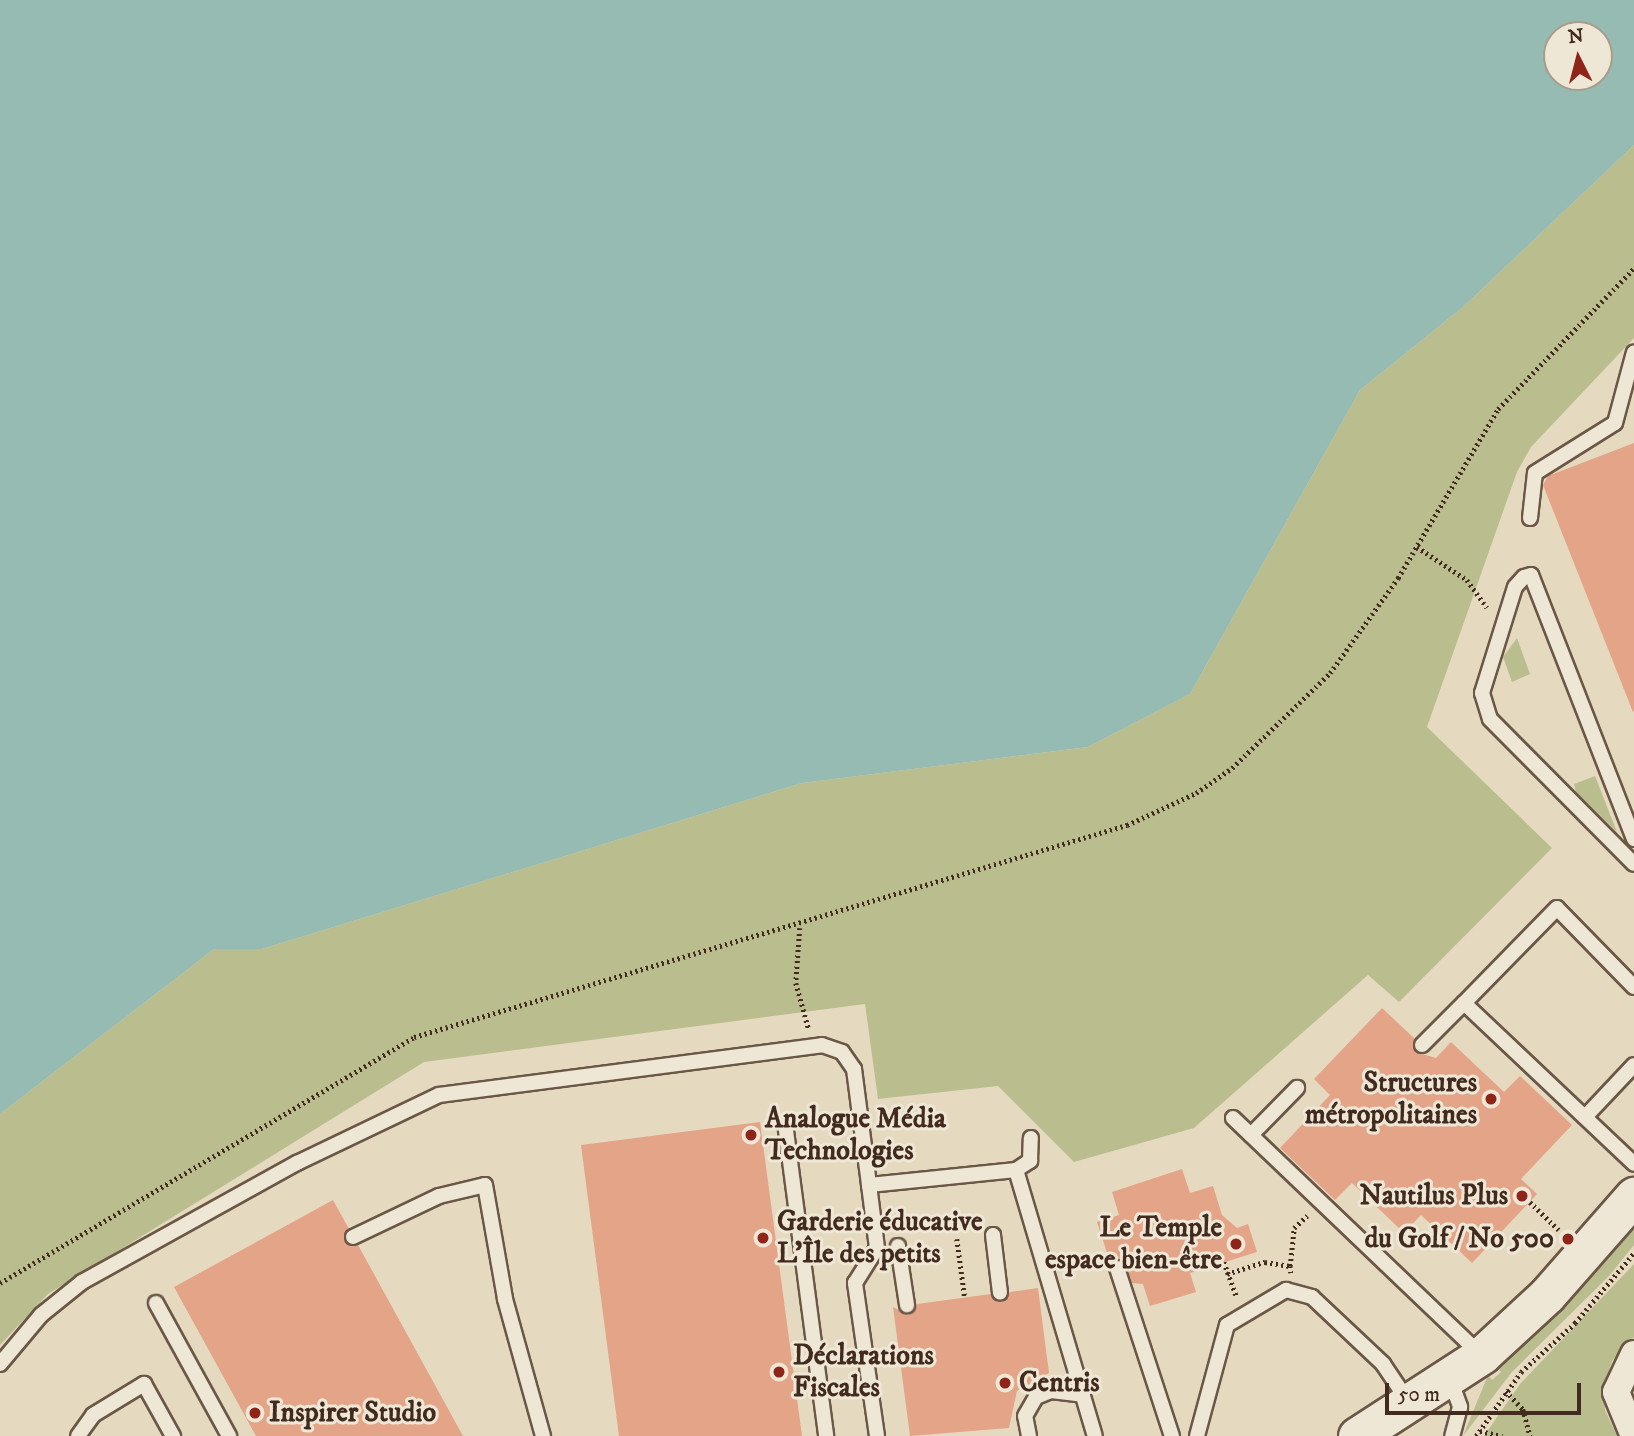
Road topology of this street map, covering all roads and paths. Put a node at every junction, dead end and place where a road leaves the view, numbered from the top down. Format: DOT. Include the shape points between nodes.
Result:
graph roads {
  1 [pos="1634,268"];
  2 [pos="1634,352"];
  3 [pos="1530,518"];
  4 [pos="1417,547"];
  5 [pos="1502,631"];
  6 [pos="1634,839"];
  7 [pos="1634,864"];
  8 [pos="800,928"];
  9 [pos="1634,987"];
  10 [pos="1464,1003"];
  11 [pos="813,1045"];
  12 [pos="1422,1045"];
  13 [pos="1634,1065"];
  14 [pos="1297,1088"];
  15 [pos="1585,1117"];
  16 [pos="1233,1118"];
  17 [pos="785,1124"];
  18 [pos="1251,1135"];
  19 [pos="1031,1138"];
  20 [pos="1634,1164"];
  21 [pos="1016,1170"];
  22 [pos="869,1185"];
  23 [pos="1634,1196"];
  24 [pos="1530,1202"];
  25 [pos="1294,1228"];
  26 [pos="1559,1230"];
  27 [pos="993,1235"];
  28 [pos="353,1237"];
  29 [pos="957,1239"];
  30 [pos="898,1246"];
  31 [pos="1634,1253"];
  32 [pos="1224,1262"];
  33 [pos="1290,1266"];
  34 [pos="1116,1268"];
  35 [pos="1227,1273"];
  36 [pos="1290,1276"];
  37 [pos="0,1283"];
  38 [pos="1000,1293"];
  39 [pos="965,1298"];
  40 [pos="1238,1298"];
  41 [pos="156,1303"];
  42 [pos="906,1306"];
  43 [pos="1634,1354"];
  44 [pos="1482,1355"];
  45 [pos="0,1364"];
  46 [pos="1450,1379"];
  47 [pos="1506,1391"];
  48 [pos="1083,1395"];
  49 [pos="1411,1405"];
  50 [pos="1484,1433"];
  51 [pos="78,1436"];
  52 [pos="173,1436"];
  53 [pos="229,1436"];
  54 [pos="543,1436"];
  55 [pos="826,1436"];
  56 [pos="877,1436"];
  57 [pos="1029,1436"];
  58 [pos="1094,1436"];
  59 [pos="1172,1436"];
  60 [pos="1196,1436"];
  61 [pos="1357,1436"];
  62 [pos="1451,1436"];
  63 [pos="1476,1436"];
  64 [pos="1502,1436"];
  65 [pos="1531,1436"];
  66 [pos="1634,1436"];
  1 -- 4 [label="path" via="1498,409"];
  2 -- 3 [label="lane" via="1615,423 1535,473"];
  4 -- 5 [label="path" via="1467,580"];
  4 -- 8 [label="path" via="1330,673 1232,768 1196,793 1127,825"];
  5 -- 6 [label="lane" via="1515,587 1531,575"];
  5 -- 7 [label="lane" via="1482,693 1490,719"];
  8 -- 11 [label="path" via="796,983"];
  8 -- 37 [label="path" via="517,1002 414,1038"];
  9 -- 10 [label="lane" via="1557,908"];
  10 -- 12 [label="lane"];
  10 -- 15 [label="lane"];
  11 -- 22 [label="lane" via="842,1052 854,1069"];
  11 -- 45 [label="lane" via="439,1095 297,1163 82,1282 41,1315"];
  13 -- 15 [label="lane"];
  14 -- 18 [label="lane"];
  15 -- 20 [label="lane"];
  16 -- 18 [label="lane"];
  17 -- 55 [label="lane"];
  18 -- 44 [label="lane"];
  19 -- 21 [label="lane" via="1030,1161"];
  21 -- 22 [label="lane"];
  21 -- 48 [label="lane"];
  22 -- 56 [label="lane" via="877,1248 855,1283"];
  23 -- 44 [label="street" via="1547,1295"];
  24 -- 26 [label="path"];
  25 -- 33 [label="path"];
  27 -- 38 [label="lane"];
  28 -- 54 [label="lane" via="439,1196 485,1185 505,1298"];
  29 -- 39 [label="path"];
  30 -- 42 [label="lane"];
  31 -- 47 [label="path"];
  32 -- 35 [label="path"];
  33 -- 35 [label="path" via="1265,1262"];
  33 -- 36 [label="path"];
  34 -- 59 [label="lane"];
  35 -- 40 [label="path"];
  41 -- 53 [label="lane"];
  43 -- 66 [label="street" via="1616,1392"];
  44 -- 46 [label="street"];
  46 -- 49 [label="street"];
  46 -- 62 [label="lane" via="1460,1407"];
  47 -- 50 [label="path"];
  47 -- 65 [label="path" via="1523,1409"];
  48 -- 57 [label="lane" via="1051,1391 1036,1397 1025,1416"];
  48 -- 58 [label="lane"];
  49 -- 60 [label="lane" via="1377,1358 1312,1297 1286,1290 1227,1325"];
  49 -- 61 [label="street"];
  50 -- 63 [label="path"];
  50 -- 64 [label="path"];
  51 -- 52 [label="lane" via="93,1415 144,1384"];
}
